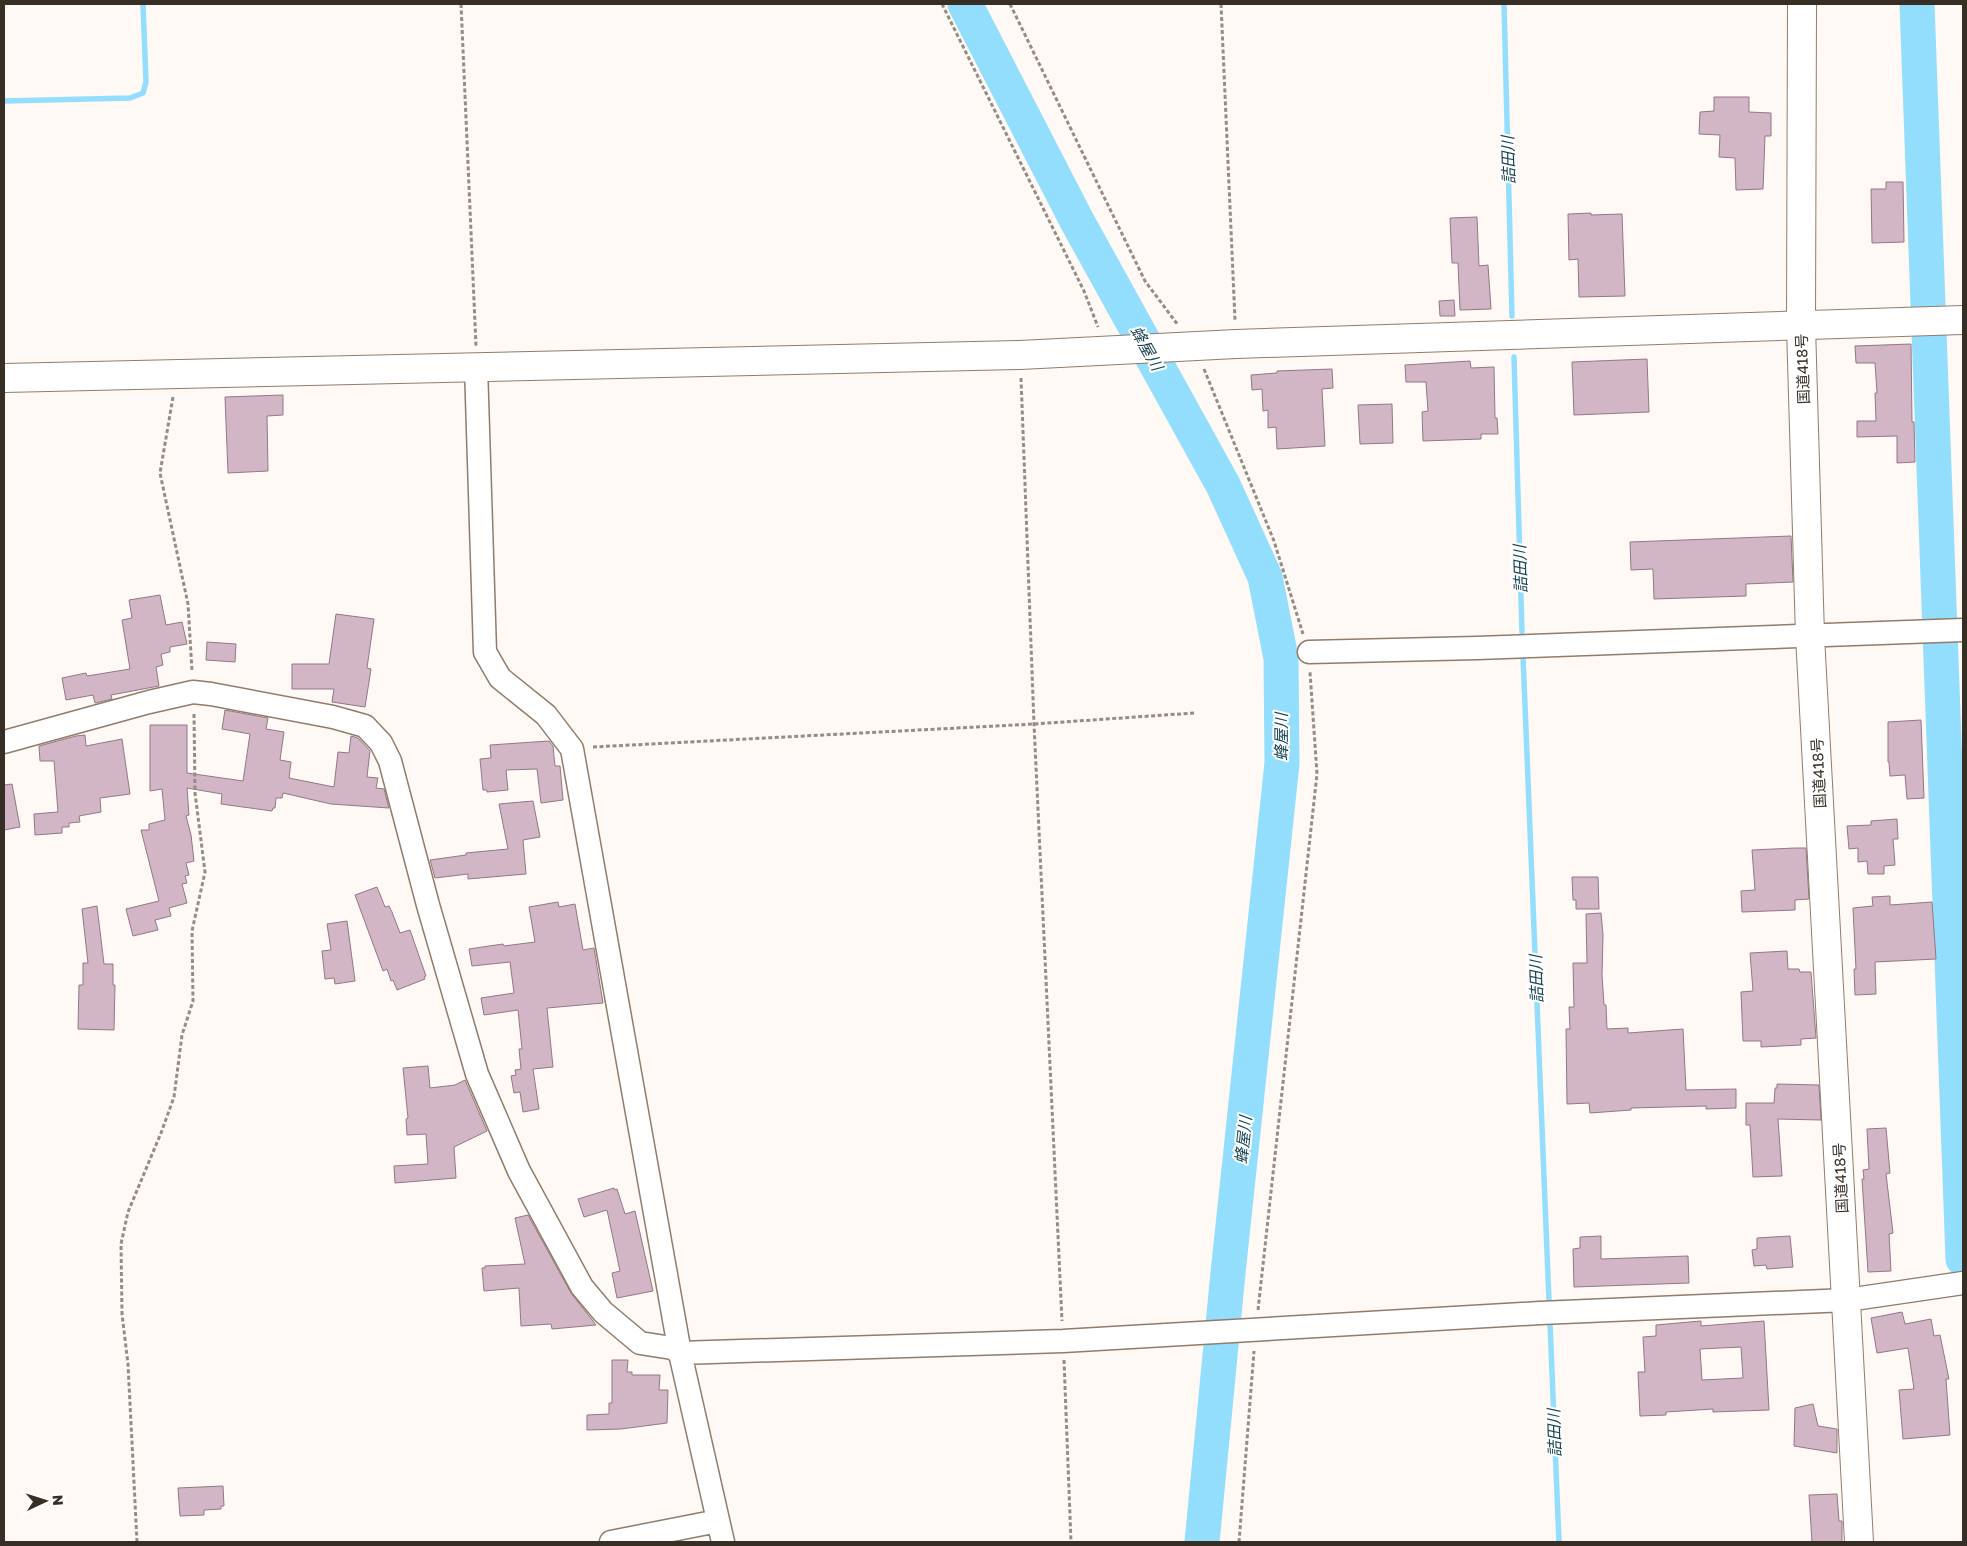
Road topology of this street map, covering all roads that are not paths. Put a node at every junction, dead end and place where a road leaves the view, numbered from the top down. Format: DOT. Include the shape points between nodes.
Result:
graph roads {
  1 [pos="1802,4"];
  2 [pos="1940,321"];
  3 [pos="1801,326"];
  4 [pos="476,366"];
  5 [pos="4,378"];
  6 [pos="1948,630"];
  7 [pos="1810,636"];
  8 [pos="1309,652"];
  9 [pos="4,742"];
  10 [pos="1961,1283"];
  11 [pos="1847,1300"];
  12 [pos="680,1353"];
  13 [pos="720,1532"];
  14 [pos="610,1542"];
  15 [pos="1859,1542"];
  1 -- 3 [label="main road, 国道418号"];
  2 -- 3 [label="main road"];
  3 -- 4 [label="main road" via="1236,344 1020,355"];
  3 -- 7 [label="main road, 国道418号"];
  4 -- 5 [label="main road"];
  4 -- 12 [label="street" via="486,652 500,678 546,715 572,749"];
  6 -- 7 [label="street"];
  7 -- 8 [label="street"];
  7 -- 11 [label="main road, 国道418号"];
  9 -- 12 [label="street" via="193,692 333,717 365,726 381,743 390,761 477,1074 519,1171 582,1287 603,1312 640,1343 672,1348"];
  10 -- 11 [label="street"];
  11 -- 12 [label="street" via="1540,1313 1063,1341"];
  11 -- 15 [label="main road, 国道418号"];
  12 -- 13 [label="street"];
  13 -- 14 [label="street"];
}
